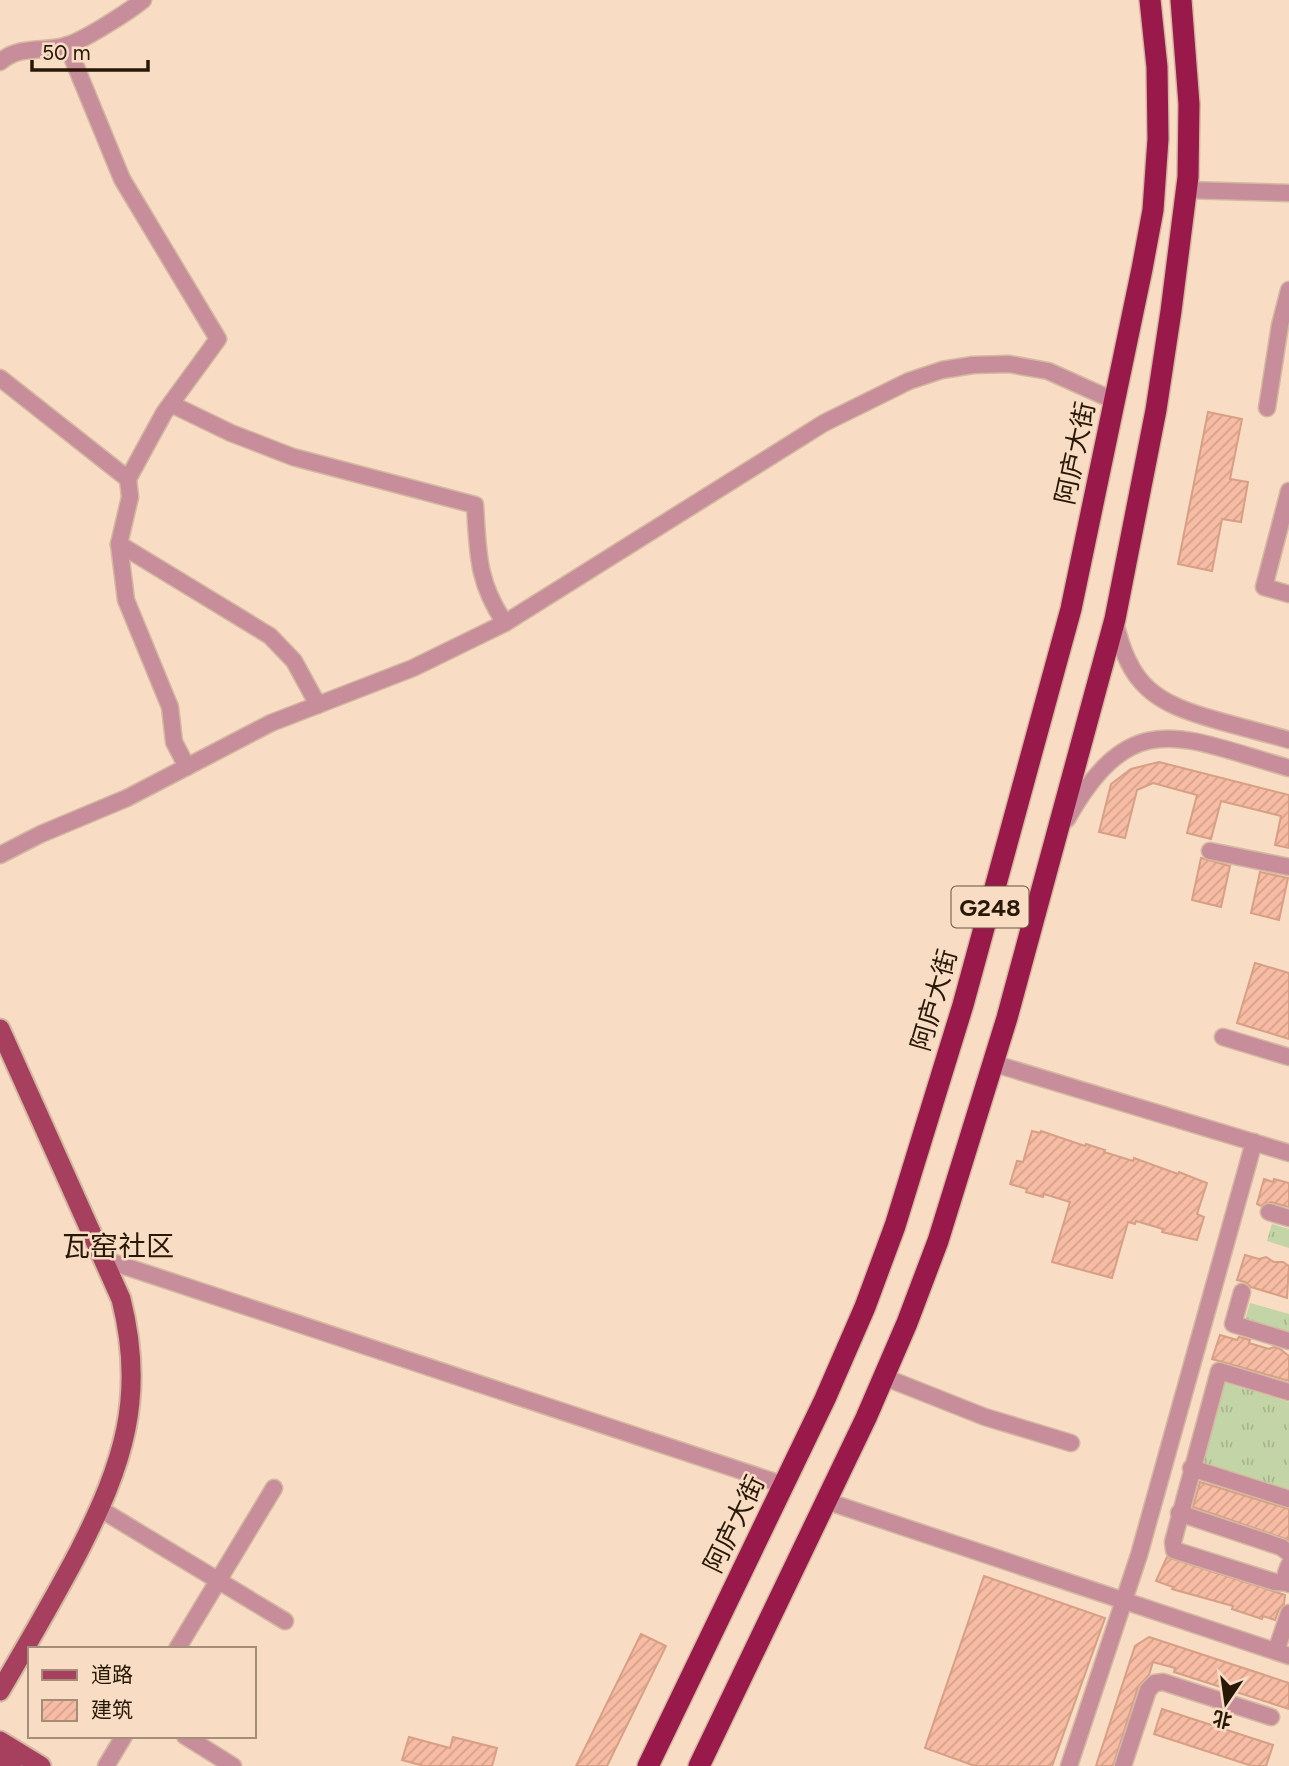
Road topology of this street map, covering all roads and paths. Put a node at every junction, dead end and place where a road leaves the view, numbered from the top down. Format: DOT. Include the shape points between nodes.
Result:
graph roads {
  1 [pos="143,0"];
  2 [pos="1150,0"];
  3 [pos="1181,0"];
  4 [pos="68,46"];
  5 [pos="0,62"];
  6 [pos="1186,190"];
  7 [pos="1289,193"];
  8 [pos="1289,290"];
  9 [pos="0,378"];
  10 [pos="1115,401"];
  11 [pos="171,404"];
  12 [pos="1267,408"];
  13 [pos="128,479"];
  14 [pos="1289,491"];
  15 [pos="1286,514"];
  16 [pos="119,544"];
  17 [pos="1289,594"];
  18 [pos="1115,619"];
  19 [pos="505,623"];
  20 [pos="318,705"];
  21 [pos="1289,740"];
  22 [pos="187,767"];
  23 [pos="1289,768"];
  24 [pos="1055,840"];
  25 [pos="1210,851"];
  26 [pos="0,855"];
  27 [pos="1289,867"];
  28 [pos="0,1029"];
  29 [pos="1223,1037"];
  30 [pos="0,1055"];
  31 [pos="1289,1057"];
  32 [pos="992,1063"];
  33 [pos="1254,1142"];
  34 [pos="1289,1153"];
  35 [pos="1269,1212"];
  36 [pos="1289,1218"];
  37 [pos="103,1259"];
  38 [pos="1242,1292"];
  39 [pos="1289,1342"];
  40 [pos="884,1377"];
  41 [pos="1289,1392"];
  42 [pos="1071,1443"];
  43 [pos="1191,1468"];
  44 [pos="783,1485"];
  45 [pos="274,1488"];
  46 [pos="1289,1499"];
  47 [pos="826,1501"];
  48 [pos="100,1509"];
  49 [pos="1179,1513"];
  50 [pos="1289,1553"];
  51 [pos="1289,1565"];
  52 [pos="218,1580"];
  53 [pos="1289,1584"];
  54 [pos="1124,1600"];
  55 [pos="1289,1613"];
  56 [pos="285,1621"];
  57 [pos="36,1645"];
  58 [pos="178,1647"];
  59 [pos="1282,1653"];
  60 [pos="28,1655"];
  61 [pos="0,1670"];
  62 [pos="0,1691"];
  63 [pos="1271,1717"];
  64 [pos="123,1738"];
  65 [pos="188,1738"];
  66 [pos="0,1741"];
  67 [pos="0,1759"];
  68 [pos="12,1766"];
  69 [pos="41,1766"];
  70 [pos="106,1766"];
  71 [pos="233,1766"];
  72 [pos="648,1766"];
  73 [pos="699,1766"];
  74 [pos="1069,1766"];
  75 [pos="1123,1766"];
  1 -- 4 [label="street"];
  2 -- 10 [label="highway, 阿庐大街 / G248" via="1158,104 1157,174"];
  3 -- 6 [label="highway, G248" via="1189,104"];
  4 -- 5 [label="street" via="20,51"];
  4 -- 11 [label="street" via="122,179 218,339"];
  6 -- 7 [label="street"];
  6 -- 18 [label="highway, G248" via="1156,410"];
  8 -- 12 [label="street"];
  9 -- 13 [label="street"];
  10 -- 19 [label="street" via="1048,372 1009,364 963,366 909,381 824,423"];
  10 -- 44 [label="highway, 阿庐大街 / G248" via="1071,608 963,1005 895,1226 865,1307"];
  11 -- 13 [label="street"];
  11 -- 19 [label="street" via="293,457 475,506 479,566 489,597"];
  13 -- 16 [label="street" via="130,497"];
  14 -- 15 [label="street"];
  15 -- 17 [label="street" via="1264,587"];
  16 -- 20 [label="street" via="270,636 294,661"];
  16 -- 22 [label="street" via="126,600 170,707 174,742"];
  18 -- 21 [label="street" via="1126,659 1140,681 1160,699 1182,710"];
  18 -- 24 [label="highway, G248"];
  19 -- 20 [label="street" via="413,668"];
  20 -- 22 [label="street" via="271,723"];
  22 -- 26 [label="street"];
  23 -- 24 [label="street" via="1179,737 1143,742 1102,767"];
  24 -- 32 [label="highway, G248"];
  25 -- 27 [label="street"];
  28 -- 37 [label="main road"];
  29 -- 31 [label="street"];
  30 -- 61 [label="main road" via="112,1303 121,1372 114,1441 101,1482"];
  32 -- 33 [label="street"];
  32 -- 40 [label="highway, G248" via="937,1241"];
  33 -- 34 [label="street"];
  33 -- 54 [label="street"];
  35 -- 36 [label="street"];
  37 -- 44 [label="street"];
  37 -- 48 [label="main road" via="127,1322 132,1372 124,1443"];
  38 -- 39 [label="street" via="1233,1324"];
  40 -- 42 [label="street" via="985,1417"];
  40 -- 47 [label="highway, G248"];
  41 -- 43 [label="street" via="1219,1371"];
  43 -- 46 [label="street"];
  43 -- 49 [label="street"];
  44 -- 72 [label="highway, 阿庐大街 / G248"];
  45 -- 52 [label="street"];
  47 -- 54 [label="street"];
  47 -- 73 [label="highway, G248"];
  48 -- 52 [label="street"];
  48 -- 57 [label="main road"];
  49 -- 50 [label="street"];
  49 -- 53 [label="street" via="1174,1550"];
  51 -- 53 [label="street"];
  52 -- 56 [label="street"];
  52 -- 58 [label="street"];
  54 -- 59 [label="street"];
  54 -- 74 [label="street"];
  55 -- 59 [label="street"];
  60 -- 62 [label="main road"];
  63 -- 75 [label="street" via="1154,1683"];
  64 -- 70 [label="street"];
  65 -- 71 [label="street"];
  66 -- 69 [label="main road"];
  67 -- 68 [label="main road"];
}
